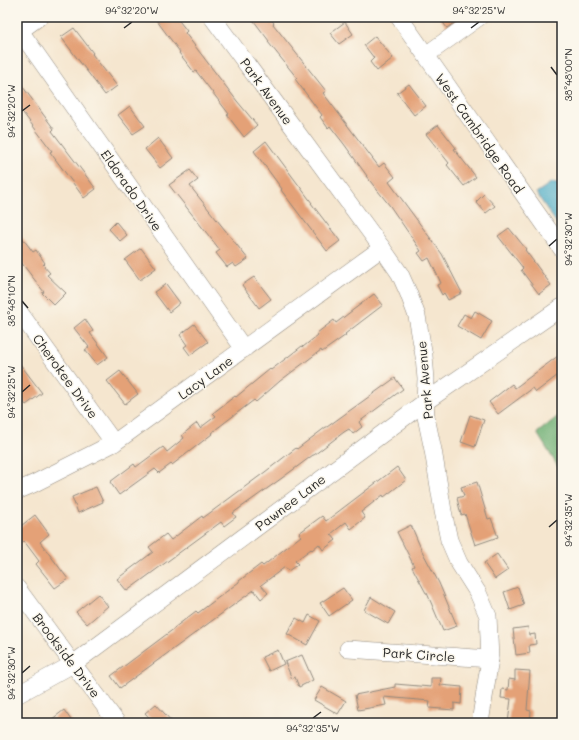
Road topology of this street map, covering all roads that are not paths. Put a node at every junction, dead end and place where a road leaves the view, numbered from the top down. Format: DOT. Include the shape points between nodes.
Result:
graph roads {
  1 [pos="38,17"];
  2 [pos="212,17"];
  3 [pos="399,17"];
  4 [pos="478,17"];
  5 [pos="19,32"];
  6 [pos="426,56"];
  7 [pos="382,248"];
  8 [pos="562,249"];
  9 [pos="562,307"];
  10 [pos="17,308"];
  11 [pos="244,349"];
  12 [pos="425,402"];
  13 [pos="114,443"];
  14 [pos="17,490"];
  15 [pos="17,588"];
  16 [pos="348,649"];
  17 [pos="490,659"];
  18 [pos="73,664"];
  19 [pos="17,695"];
  20 [pos="117,723"];
  21 [pos="480,723"];
  1 -- 5 [label="street"];
  2 -- 7 [label="street, Park Avenue"];
  3 -- 6 [label="street, West Cambridge Road"];
  4 -- 6 [label="street"];
  5 -- 11 [label="street, Eldorado Drive"];
  6 -- 8 [label="street, West Cambridge Road"];
  7 -- 11 [label="street, Lacy Lane"];
  7 -- 12 [label="street, Park Avenue" via="400,274 417,316 424,356"];
  9 -- 12 [label="street, Pawnee Lane"];
  10 -- 13 [label="street, Cherokee Drive"];
  11 -- 13 [label="street, Lacy Lane"];
  12 -- 17 [label="street, Park Avenue" via="449,540 488,616"];
  12 -- 18 [label="street, Pawnee Lane"];
  13 -- 14 [label="street, Lacy Lane"];
  15 -- 18 [label="street, Brookside Drive"];
  16 -- 17 [label="street, Park Circle"];
  17 -- 21 [label="street, Park Avenue"];
  18 -- 19 [label="street, Pawnee Lane"];
  18 -- 20 [label="street, Brookside Drive"];
}
